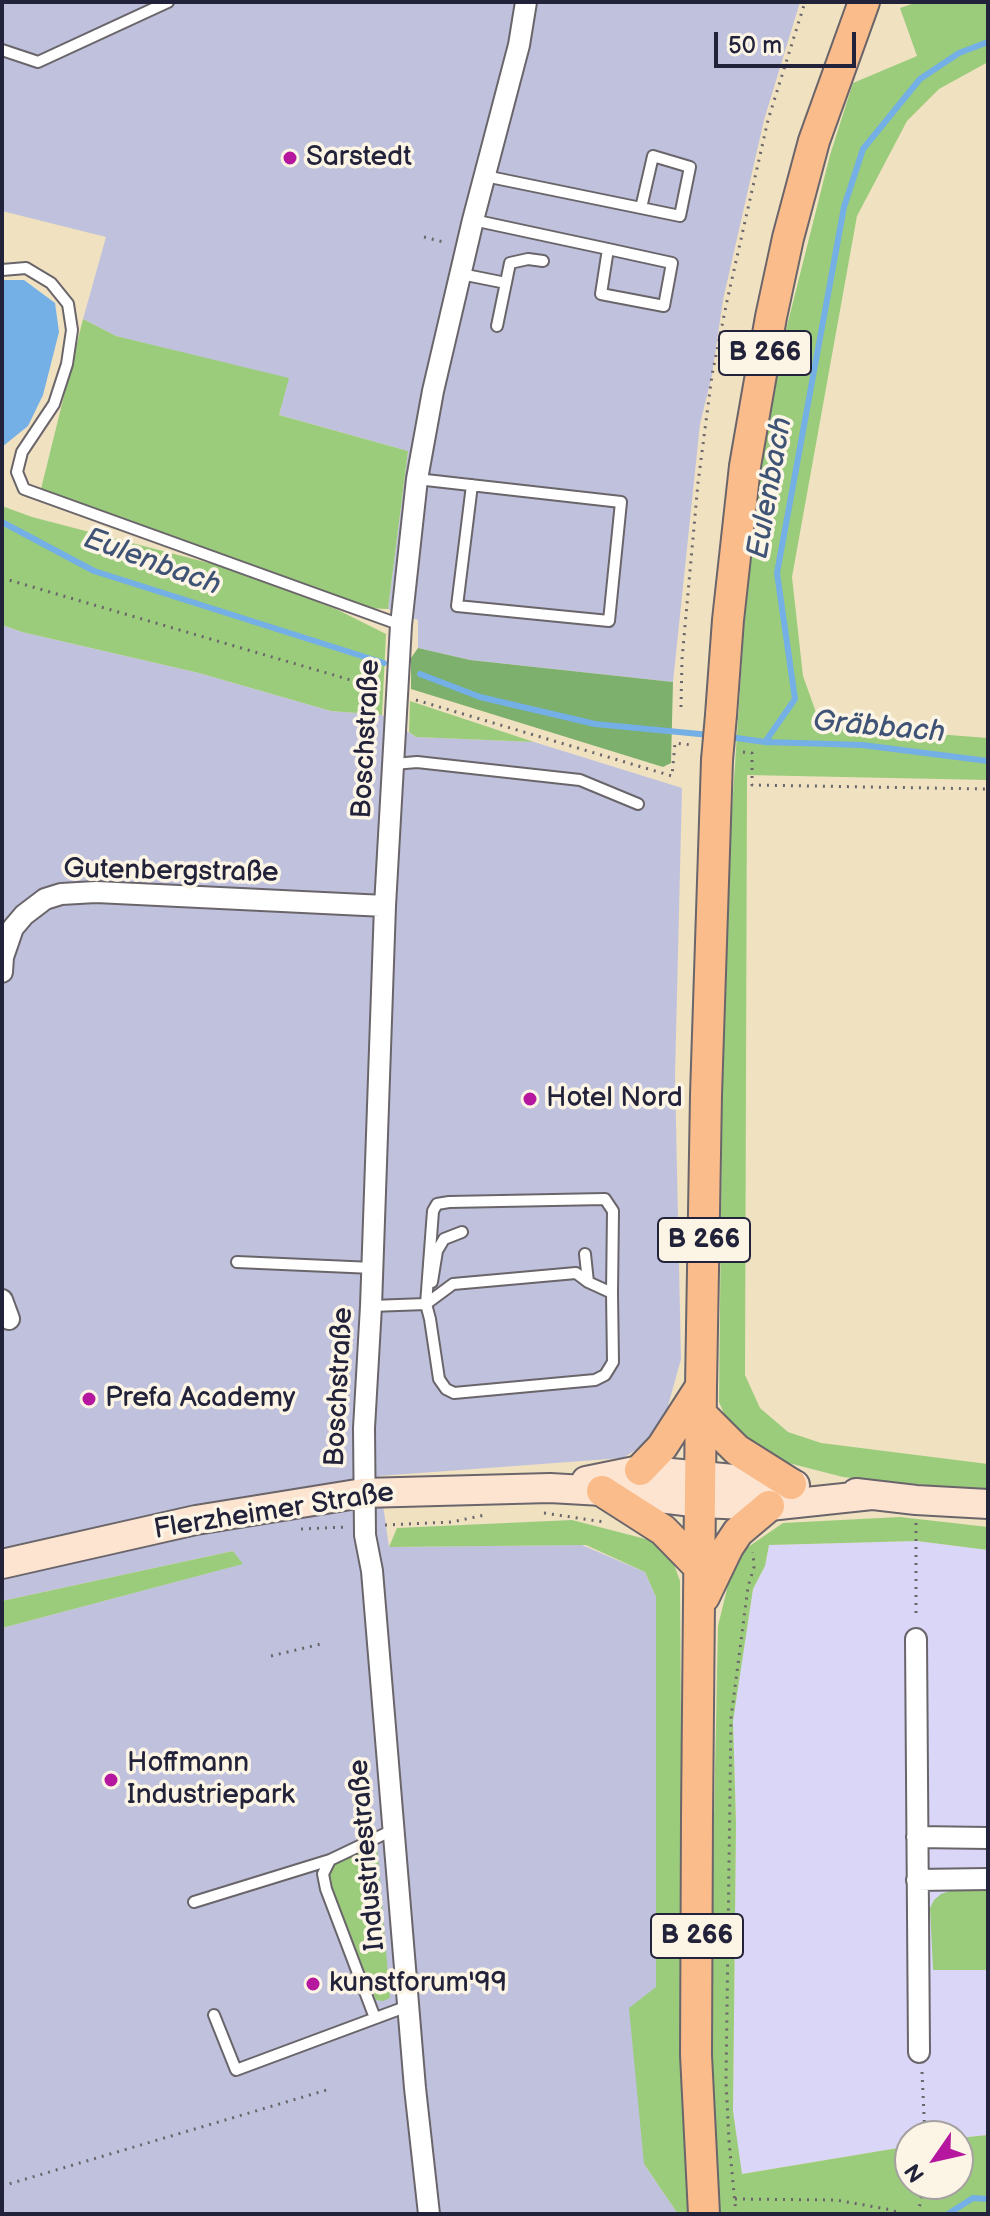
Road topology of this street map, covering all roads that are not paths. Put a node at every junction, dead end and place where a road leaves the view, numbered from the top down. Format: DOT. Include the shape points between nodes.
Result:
graph roads {
  1 [pos="168,2"];
  2 [pos="526,2"];
  3 [pos="864,2"];
  4 [pos="2,50"];
  5 [pos="485,176"];
  6 [pos="641,208"];
  7 [pos="473,220"];
  8 [pos="608,249"];
  9 [pos="543,261"];
  10 [pos="2,270"];
  11 [pos="461,274"];
  12 [pos="506,283"];
  13 [pos="497,326"];
  14 [pos="417,479"];
  15 [pos="472,485"];
  16 [pos="401,625"];
  17 [pos="394,764"];
  18 [pos="638,804"];
  19 [pos="385,906"];
  20 [pos="2,972"];
  21 [pos="462,1232"];
  22 [pos="585,1254"];
  23 [pos="237,1262"];
  24 [pos="373,1268"];
  25 [pos="588,1282"];
  26 [pos="612,1293"];
  27 [pos="426,1304"];
  28 [pos="371,1306"];
  29 [pos="701,1400"];
  30 [pos="640,1470"];
  31 [pos="791,1484"];
  32 [pos="701,1489"];
  33 [pos="602,1491"];
  34 [pos="363,1493"];
  35 [pos="872,1495"];
  36 [pos="546,1501"];
  37 [pos="988,1504"];
  38 [pos="769,1506"];
  39 [pos="2,1564"];
  40 [pos="700,1568"];
  41 [pos="700,1606"];
  42 [pos="916,1639"];
  43 [pos="395,1829"];
  44 [pos="917,1837"];
  45 [pos="988,1838"];
  46 [pos="330,1860"];
  47 [pos="988,1879"];
  48 [pos="917,1880"];
  49 [pos="194,1902"];
  50 [pos="408,2006"];
  51 [pos="214,2015"];
  52 [pos="375,2018"];
  53 [pos="919,2052"];
  54 [pos="429,2214"];
  55 [pos="704,2214"];
  1 -- 4 [label="lane" via="38,62"];
  2 -- 5 [label="street, Boschstraße"];
  3 -- 29 [label="main road, B 266, bridge" via="814,141 771,317 745,466 721,715 707,753"];
  5 -- 6 [label="lane"];
  5 -- 7 [label="street, Boschstraße"];
  6 -- 6 [label="lane" via="680,216 690,167 653,156"];
  7 -- 8 [label="lane"];
  7 -- 11 [label="street, Boschstraße"];
  8 -- 8 [label="lane" via="672,263 664,306 601,294"];
  9 -- 12 [label="lane" via="510,263"];
  10 -- 16 [label="lane" via="26,268 51,283 68,304 72,330 54,404 22,452 17,472 24,489"];
  11 -- 12 [label="lane"];
  11 -- 14 [label="street, Boschstraße"];
  12 -- 13 [label="lane"];
  14 -- 15 [label="lane"];
  14 -- 16 [label="street, Boschstraße"];
  15 -- 15 [label="lane" via="621,502 609,621 457,606"];
  16 -- 17 [label="street, Boschstraße"];
  17 -- 18 [label="lane" via="580,780"];
  17 -- 19 [label="street, Boschstraße"];
  19 -- 20 [label="street, Gutenbergstraße" via="61,894 45,899 13,928"];
  19 -- 24 [label="street, Boschstraße"];
  21 -- 27 [label="lane" via="444,1239 437,1251"];
  22 -- 25 [label="lane"];
  23 -- 24 [label="lane"];
  24 -- 28 [label="street, Boschstraße"];
  25 -- 26 [label="lane"];
  25 -- 27 [label="lane" via="576,1273 453,1284"];
  26 -- 27 [label="lane" via="613,1362 605,1375 454,1393 439,1379"];
  26 -- 27 [label="lane" via="613,1211 605,1199 449,1202 437,1204 433,1211"];
  27 -- 28 [label="lane"];
  28 -- 34 [label="street, Boschstraße"];
  29 -- 30 [label="main road"];
  29 -- 31 [label="main road" via="737,1450"];
  29 -- 32 [label="main road, B 266"];
  30 -- 32 [label="main road, Flerzheimer Straße"];
  30 -- 36 [label="main road, Flerzheimer Straße"];
  31 -- 32 [label="main road, Flerzheimer Straße"];
  31 -- 35 [label="main road, Flerzheimer Straße"];
  32 -- 33 [label="main road, Flerzheimer Straße"];
  32 -- 38 [label="main road, Flerzheimer Straße"];
  32 -- 40 [label="main road, B 266"];
  33 -- 36 [label="main road, Flerzheimer Straße"];
  33 -- 40 [label="main road" via="663,1530"];
  34 -- 36 [label="main road, Flerzheimer Straße"];
  34 -- 39 [label="main road, Flerzheimer Straße" via="196,1520"];
  34 -- 43 [label="street, Industriestraße"];
  35 -- 37 [label="main road, Flerzheimer Straße"];
  35 -- 38 [label="main road, Flerzheimer Straße"];
  38 -- 41 [label="main road" via="738,1532"];
  40 -- 41 [label="main road, B 266"];
  41 -- 55 [label="main road, B 266" via="696,2055"];
  42 -- 44 [label="street"];
  43 -- 46 [label="lane"];
  43 -- 50 [label="street, Industriestraße"];
  44 -- 45 [label="street"];
  44 -- 48 [label="street"];
  46 -- 49 [label="lane"];
  46 -- 52 [label="lane" via="324,1881"];
  47 -- 48 [label="street"];
  48 -- 53 [label="street"];
  50 -- 52 [label="lane"];
  50 -- 54 [label="street, Industriestraße"];
  51 -- 52 [label="lane" via="236,2070"];
}
